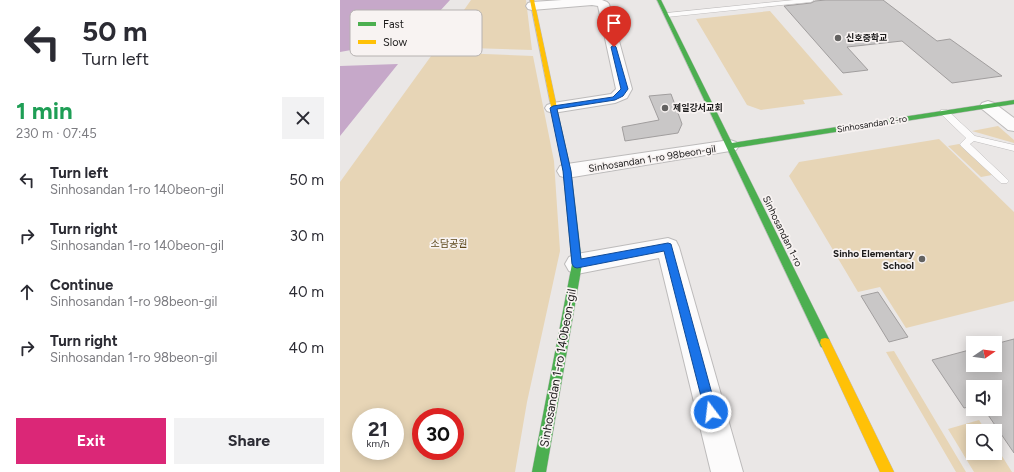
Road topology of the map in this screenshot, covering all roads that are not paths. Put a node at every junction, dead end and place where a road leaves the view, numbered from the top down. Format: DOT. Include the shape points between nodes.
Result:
graph roads {
  1 [pos="659,0"];
  2 [pos="811,0"];
  3 [pos="532,3"];
  4 [pos="667,15"];
  5 [pos="1014,102"];
  6 [pos="988,106"];
  7 [pos="553,108"];
  8 [pos="944,112"];
  9 [pos="1014,126"];
  10 [pos="972,138"];
  11 [pos="730,146"];
  12 [pos="1014,148"];
  13 [pos="567,171"];
  14 [pos="1004,181"];
  15 [pos="577,264"];
  16 [pos="539,472"];
  17 [pos="727,472"];
  18 [pos="887,472"];
  1 -- 4 [label="main road, Sinhosandan 1-ro"];
  2 -- 4 [label="lane"];
  3 -- 7 [label="main road"];
  3 -- 7 [label="street" via="593,1 603,4 624,89 621,95 615,98"];
  4 -- 11 [label="main road, Sinhosandan 1-ro"];
  5 -- 6 [label="main road, Sinhosandan 2-ro"];
  6 -- 8 [label="main road, Sinhosandan 2-ro"];
  6 -- 9 [label="street"];
  7 -- 13 [label="main road"];
  8 -- 10 [label="lane"];
  8 -- 11 [label="main road, Sinhosandan 2-ro"];
  10 -- 12 [label="lane"];
  10 -- 14 [label="lane" via="964,144"];
  11 -- 13 [label="street, Sinhosandan 1-ro 98beon-gil"];
  11 -- 18 [label="main road, Sinhosandan 1-ro"];
  13 -- 15 [label="main road, Sinhosandan 1-ro 140beon-gil"];
  15 -- 16 [label="main road, Sinhosandan 1-ro 140beon-gil"];
  15 -- 17 [label="street" via="668,247"];
}
